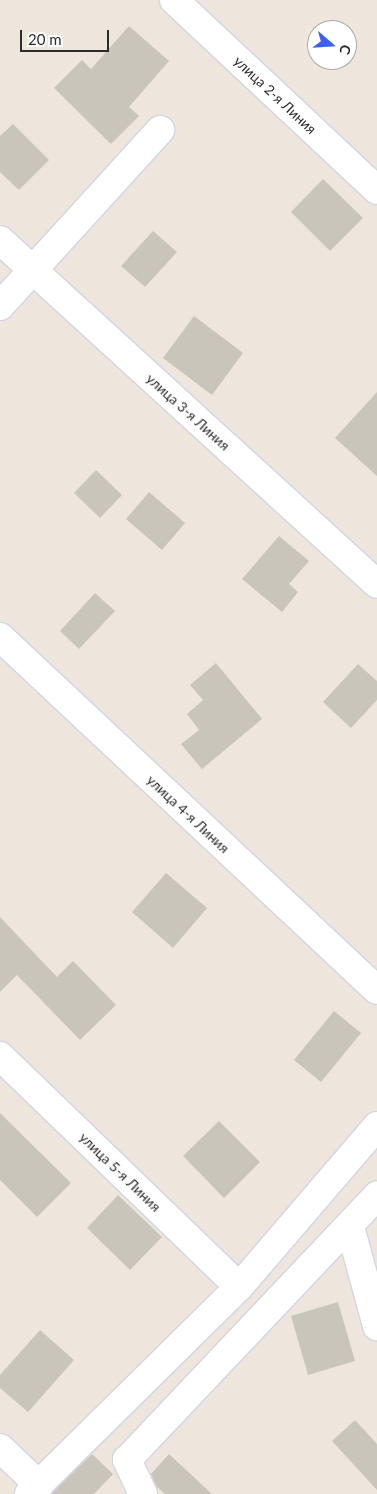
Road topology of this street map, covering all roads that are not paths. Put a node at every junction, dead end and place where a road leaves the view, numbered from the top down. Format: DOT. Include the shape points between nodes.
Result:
graph roads {
  1 [pos="174,0"];
  2 [pos="160,130"];
  3 [pos="377,190"];
  4 [pos="0,240"];
  5 [pos="34,271"];
  6 [pos="0,306"];
  7 [pos="377,584"];
  8 [pos="0,637"];
  9 [pos="377,990"];
  10 [pos="0,1056"];
  11 [pos="377,1126"];
  12 [pos="377,1196"];
  13 [pos="350,1227"];
  14 [pos="239,1287"];
  15 [pos="377,1326"];
  16 [pos="0,1448"];
  17 [pos="34,1490"];
  18 [pos="143,1494"];
  1 -- 3 [label="street, улица 2-я Линия"];
  2 -- 5 [label="street"];
  4 -- 5 [label="street, улица 3-я Линия"];
  5 -- 6 [label="street"];
  5 -- 7 [label="street, улица 3-я Линия"];
  8 -- 9 [label="street, улица 4-я Линия"];
  10 -- 14 [label="street, улица 5-я Линия"];
  11 -- 14 [label="street"];
  12 -- 13 [label="street"];
  13 -- 15 [label="street"];
  13 -- 18 [label="street" via="127,1460"];
  14 -- 17 [label="street"];
  16 -- 17 [label="street"];
}
